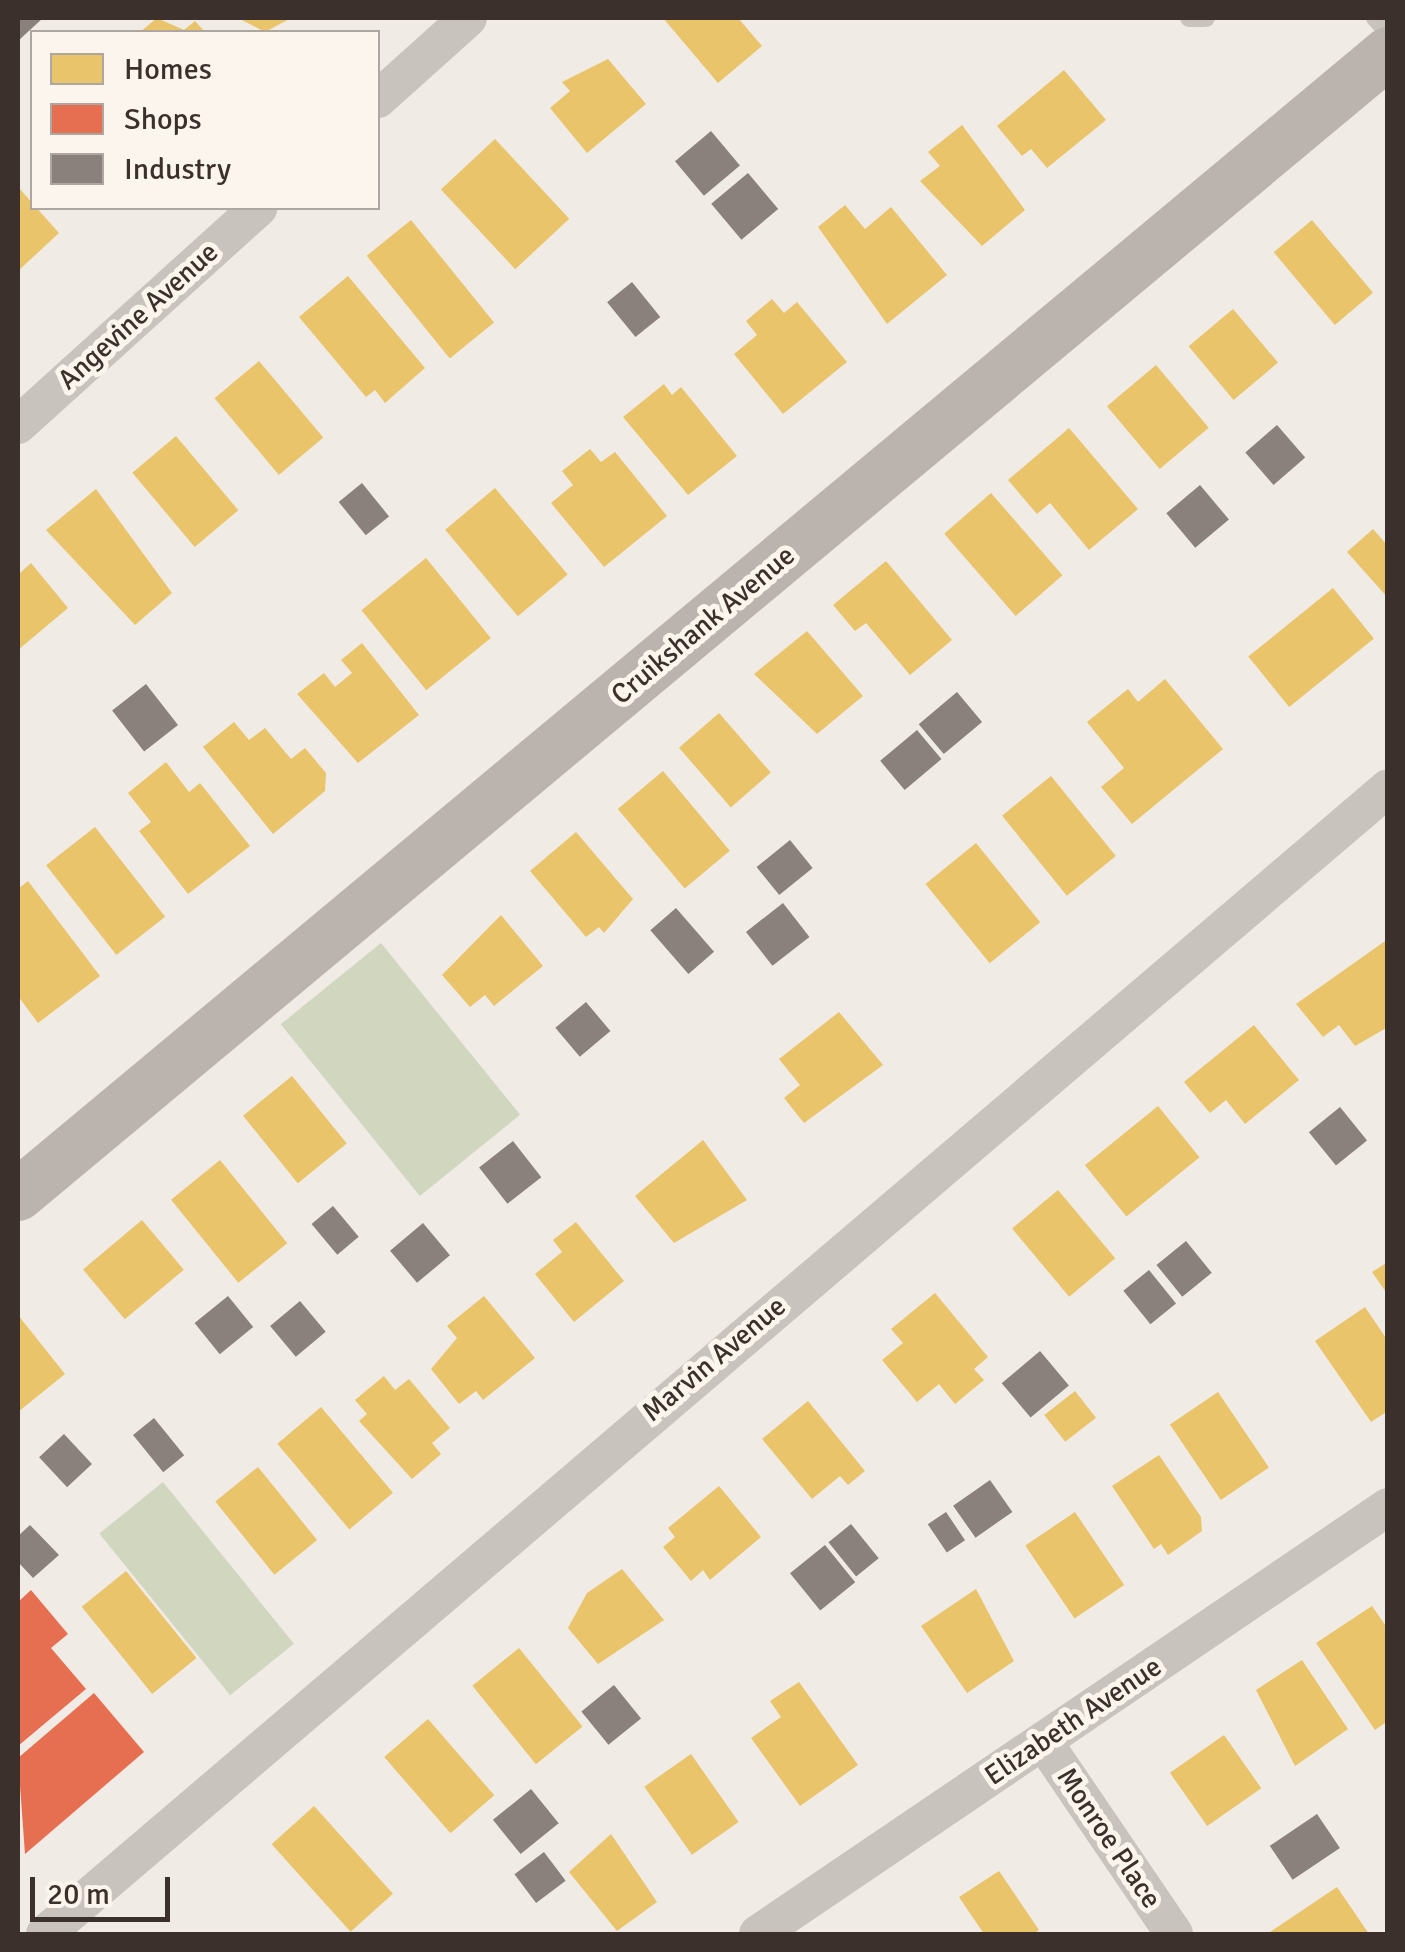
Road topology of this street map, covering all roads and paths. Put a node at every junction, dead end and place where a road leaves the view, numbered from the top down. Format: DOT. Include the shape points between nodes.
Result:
graph roads {
  1 [pos="468,18"];
  2 [pos="1189,18"];
  3 [pos="1206,18"];
  4 [pos="1376,18"];
  5 [pos="1388,32"];
  6 [pos="1388,53"];
  7 [pos="380,98"];
  8 [pos="256,210"];
  9 [pos="18,425"];
  10 [pos="1388,788"];
  11 [pos="18,1195"];
  12 [pos="1388,1507"];
  13 [pos="1043,1741"];
  14 [pos="45,1934"];
  15 [pos="758,1934"];
  16 [pos="1174,1934"];
  1 -- 7 [label="street"];
  2 -- 3 [label="lane"];
  4 -- 5 [label="lane"];
  6 -- 11 [label="street, Cruikshank Avenue"];
  8 -- 9 [label="street, Angevine Avenue"];
  10 -- 14 [label="street, Marvin Avenue"];
  12 -- 13 [label="street, Elizabeth Avenue"];
  13 -- 15 [label="street, Elizabeth Avenue"];
  13 -- 16 [label="street, Monroe Place"];
}
